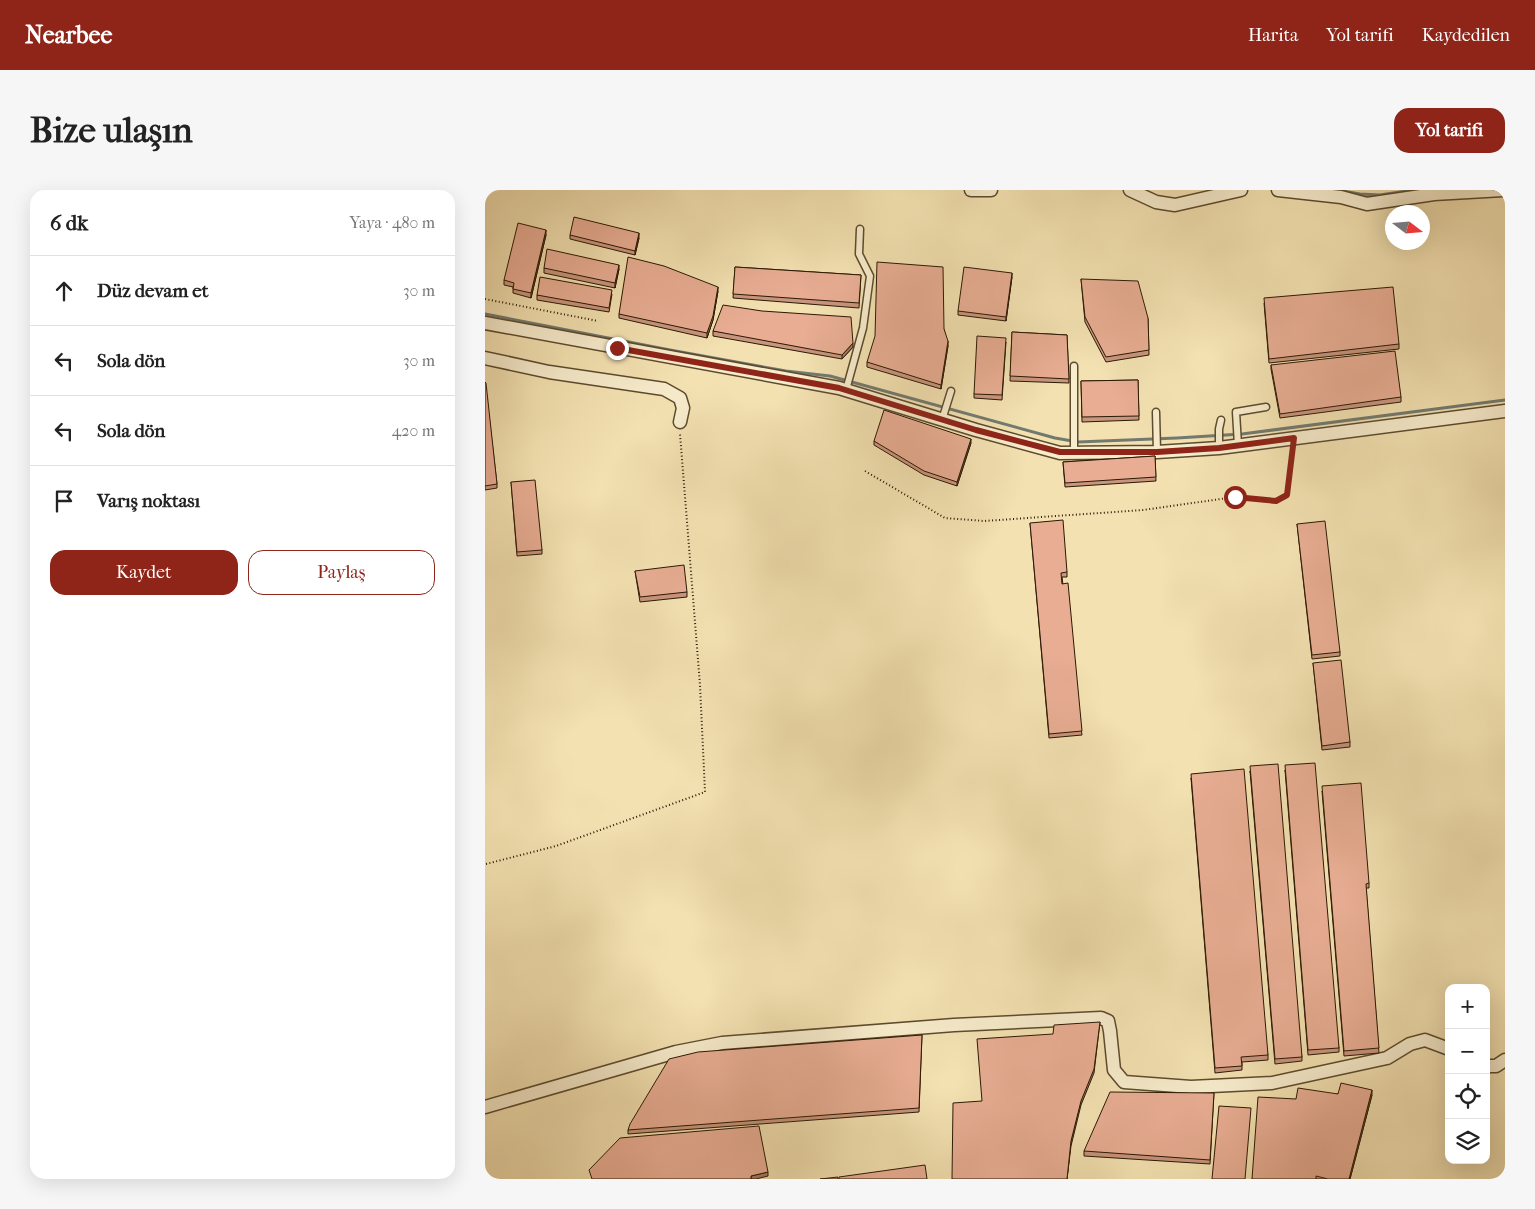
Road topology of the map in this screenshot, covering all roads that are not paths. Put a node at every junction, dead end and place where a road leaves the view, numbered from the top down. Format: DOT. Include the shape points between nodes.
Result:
graph roads {
  1 [pos="971,190"];
  2 [pos="991,190"];
  3 [pos="1130,190"];
  4 [pos="1241,190"];
  5 [pos="1277,190"];
  6 [pos="1503,190"];
  7 [pos="860,229"];
  8 [pos="485,323"];
  9 [pos="485,358"];
  10 [pos="1074,366"];
  11 [pos="846,388"];
  12 [pos="951,391"];
  13 [pos="1265,407"];
  14 [pos="1505,411"];
  15 [pos="1156,412"];
  16 [pos="943,417"];
  17 [pos="1221,420"];
  18 [pos="679,422"];
  19 [pos="1237,442"];
  20 [pos="1219,445"];
  21 [pos="1157,448"];
  22 [pos="1074,449"];
  23 [pos="1445,1048"];
  24 [pos="1505,1060"];
  25 [pos="1490,1066"];
  26 [pos="485,1107"];
  1 -- 2 [label="street"];
  3 -- 4 [label="street" via="1156,202 1175,205"];
  5 -- 6 [label="street" via="1341,197 1367,204 1434,194"];
  7 -- 11 [label="lane" via="859,254 870,276 863,328"];
  8 -- 11 [label="street"];
  9 -- 18 [label="street" via="549,372 664,389 680,398 683,408"];
  10 -- 22 [label="lane"];
  11 -- 16 [label="street"];
  12 -- 16 [label="lane"];
  13 -- 19 [label="lane" via="1236,412"];
  14 -- 19 [label="street" via="1294,438"];
  15 -- 21 [label="lane"];
  16 -- 22 [label="street" via="1060,452"];
  17 -- 20 [label="lane"];
  19 -- 20 [label="street"];
  20 -- 21 [label="street"];
  21 -- 22 [label="street"];
  23 -- 26 [label="street" via="1425,1040 1410,1044 1387,1058 1272,1083 1191,1087 1124,1082 1114,1070 1108,1021 1101,1018 954,1025 723,1043 676,1052"];
  24 -- 25 [label="street"];
}
